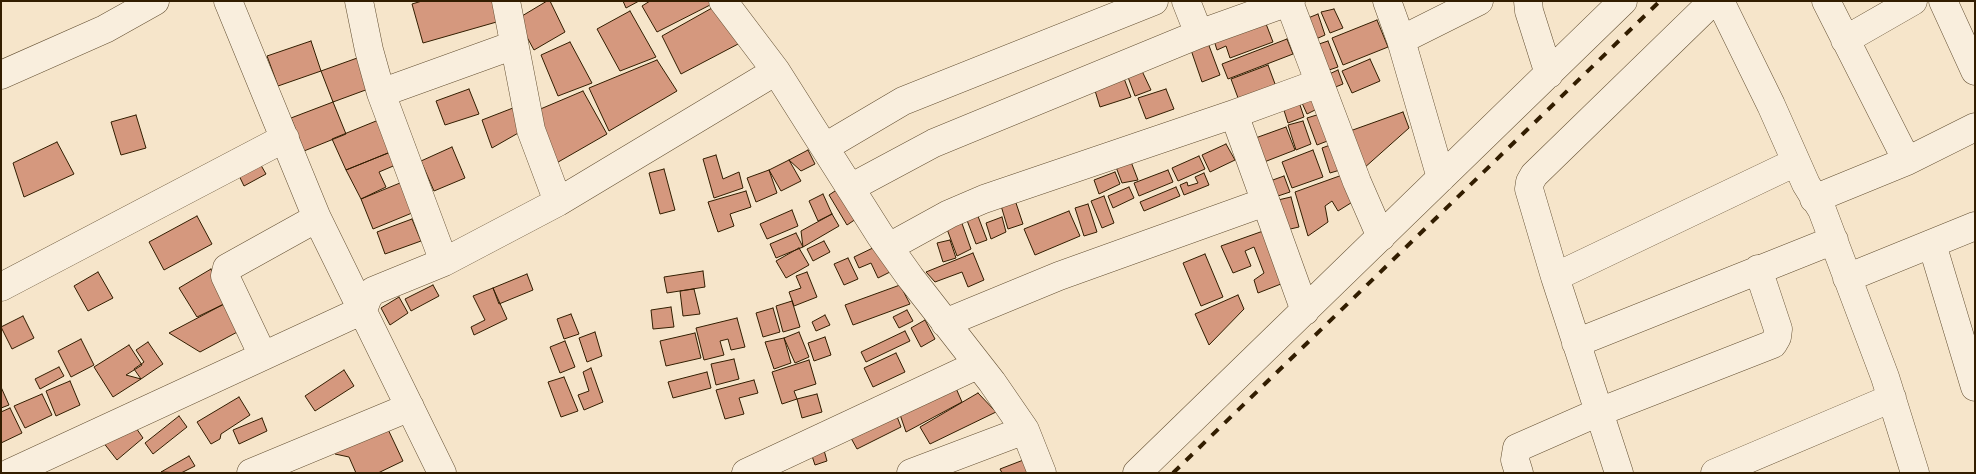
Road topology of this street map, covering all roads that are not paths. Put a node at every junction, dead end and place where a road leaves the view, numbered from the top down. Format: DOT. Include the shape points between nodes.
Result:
graph roads {
  1 [pos="155,1"];
  2 [pos="228,1"];
  3 [pos="360,1"];
  4 [pos="506,1"];
  5 [pos="723,1"];
  6 [pos="1154,1"];
  7 [pos="1186,1"];
  8 [pos="1387,1"];
  9 [pos="1479,1"];
  10 [pos="1528,1"];
  11 [pos="1623,1"];
  12 [pos="1713,1"];
  13 [pos="1720,1"];
  14 [pos="1826,1"];
  15 [pos="1913,1"];
  16 [pos="1943,1"];
  17 [pos="1290,2"];
  18 [pos="1199,34"];
  19 [pos="1401,40"];
  20 [pos="1845,40"];
  21 [pos="514,46"];
  22 [pos="1973,64"];
  23 [pos="776,71"];
  24 [pos="1549,74"];
  25 [pos="1,75"];
  26 [pos="1319,82"];
  27 [pos="381,93"];
  28 [pos="1234,114"];
  29 [pos="1975,127"];
  30 [pos="285,138"];
  31 [pos="825,147"];
  32 [pos="1907,161"];
  33 [pos="1796,162"];
  34 [pos="1441,178"];
  35 [pos="850,188"];
  36 [pos="1814,199"];
  37 [pos="558,202"];
  38 [pos="1265,202"];
  39 [pos="317,218"];
  40 [pos="1975,226"];
  41 [pos="1381,237"];
  42 [pos="1834,240"];
  43 [pos="1932,244"];
  44 [pos="889,247"];
  45 [pos="444,262"];
  46 [pos="1758,269"];
  47 [pos="1555,277"];
  48 [pos="1848,278"];
  49 [pos="1,287"];
  50 [pos="363,310"];
  51 [pos="1305,311"];
  52 [pos="945,323"];
  53 [pos="1576,343"];
  54 [pos="263,356"];
  55 [pos="977,365"];
  56 [pos="1975,387"];
  57 [pos="1892,398"];
  58 [pos="410,407"];
  59 [pos="1599,412"];
  60 [pos="1025,430"];
  61 [pos="24,470"];
  62 [pos="251,473"];
  63 [pos="442,473"];
  64 [pos="746,473"];
  65 [pos="911,473"];
  66 [pos="1042,473"];
  67 [pos="1137,473"];
  68 [pos="1519,473"];
  69 [pos="1619,473"];
  70 [pos="1715,473"];
  71 [pos="1915,473"];
  1 -- 25 [label="street" via="105,29"];
  2 -- 30 [label="street"];
  3 -- 27 [label="street"];
  4 -- 21 [label="street"];
  5 -- 23 [label="street"];
  6 -- 31 [label="street" via="903,101"];
  7 -- 18 [label="street"];
  8 -- 19 [label="street"];
  9 -- 19 [label="street"];
  10 -- 24 [label="street"];
  11 -- 24 [label="street"];
  12 -- 47 [label="street" via="1534,175 1529,190"];
  13 -- 33 [label="street"];
  14 -- 20 [label="street"];
  15 -- 20 [label="street"];
  16 -- 22 [label="street"];
  17 -- 18 [label="street"];
  17 -- 26 [label="street"];
  18 -- 35 [label="street" via="934,143"];
  19 -- 34 [label="street"];
  20 -- 32 [label="street"];
  21 -- 27 [label="street"];
  21 -- 37 [label="street" via="531,130"];
  23 -- 31 [label="street"];
  23 -- 37 [label="street"];
  24 -- 34 [label="street"];
  26 -- 28 [label="street"];
  26 -- 41 [label="street"];
  27 -- 45 [label="street"];
  28 -- 38 [label="street"];
  28 -- 44 [label="street" via="984,199"];
  29 -- 32 [label="street"];
  30 -- 39 [label="street"];
  30 -- 49 [label="street"];
  31 -- 35 [label="street"];
  32 -- 36 [label="street"];
  33 -- 36 [label="street"];
  33 -- 47 [label="street"];
  34 -- 41 [label="street"];
  35 -- 44 [label="street"];
  36 -- 42 [label="street"];
  37 -- 45 [label="street"];
  38 -- 51 [label="street"];
  38 -- 52 [label="street" via="1059,276"];
  39 -- 50 [label="street"];
  39 -- 54 [label="street" via="227,268 225,276"];
  40 -- 43 [label="street"];
  41 -- 51 [label="street"];
  42 -- 46 [label="street"];
  42 -- 48 [label="street"];
  43 -- 48 [label="street"];
  43 -- 56 [label="street"];
  44 -- 52 [label="street"];
  45 -- 50 [label="street" via="373,291"];
  46 -- 53 [label="street"];
  46 -- 59 [label="street" via="1778,329 1773,344"];
  47 -- 53 [label="street"];
  48 -- 57 [label="street"];
  50 -- 54 [label="street"];
  50 -- 58 [label="street"];
  51 -- 67 [label="street"];
  52 -- 55 [label="street"];
  53 -- 59 [label="street"];
  54 -- 61 [label="street"];
  55 -- 60 [label="street"];
  55 -- 64 [label="street"];
  57 -- 70 [label="street"];
  57 -- 71 [label="street"];
  58 -- 62 [label="street"];
  58 -- 63 [label="street"];
  59 -- 68 [label="street" via="1517,448 1515,460"];
  59 -- 69 [label="street"];
  60 -- 65 [label="street"];
  60 -- 66 [label="street"];
}
